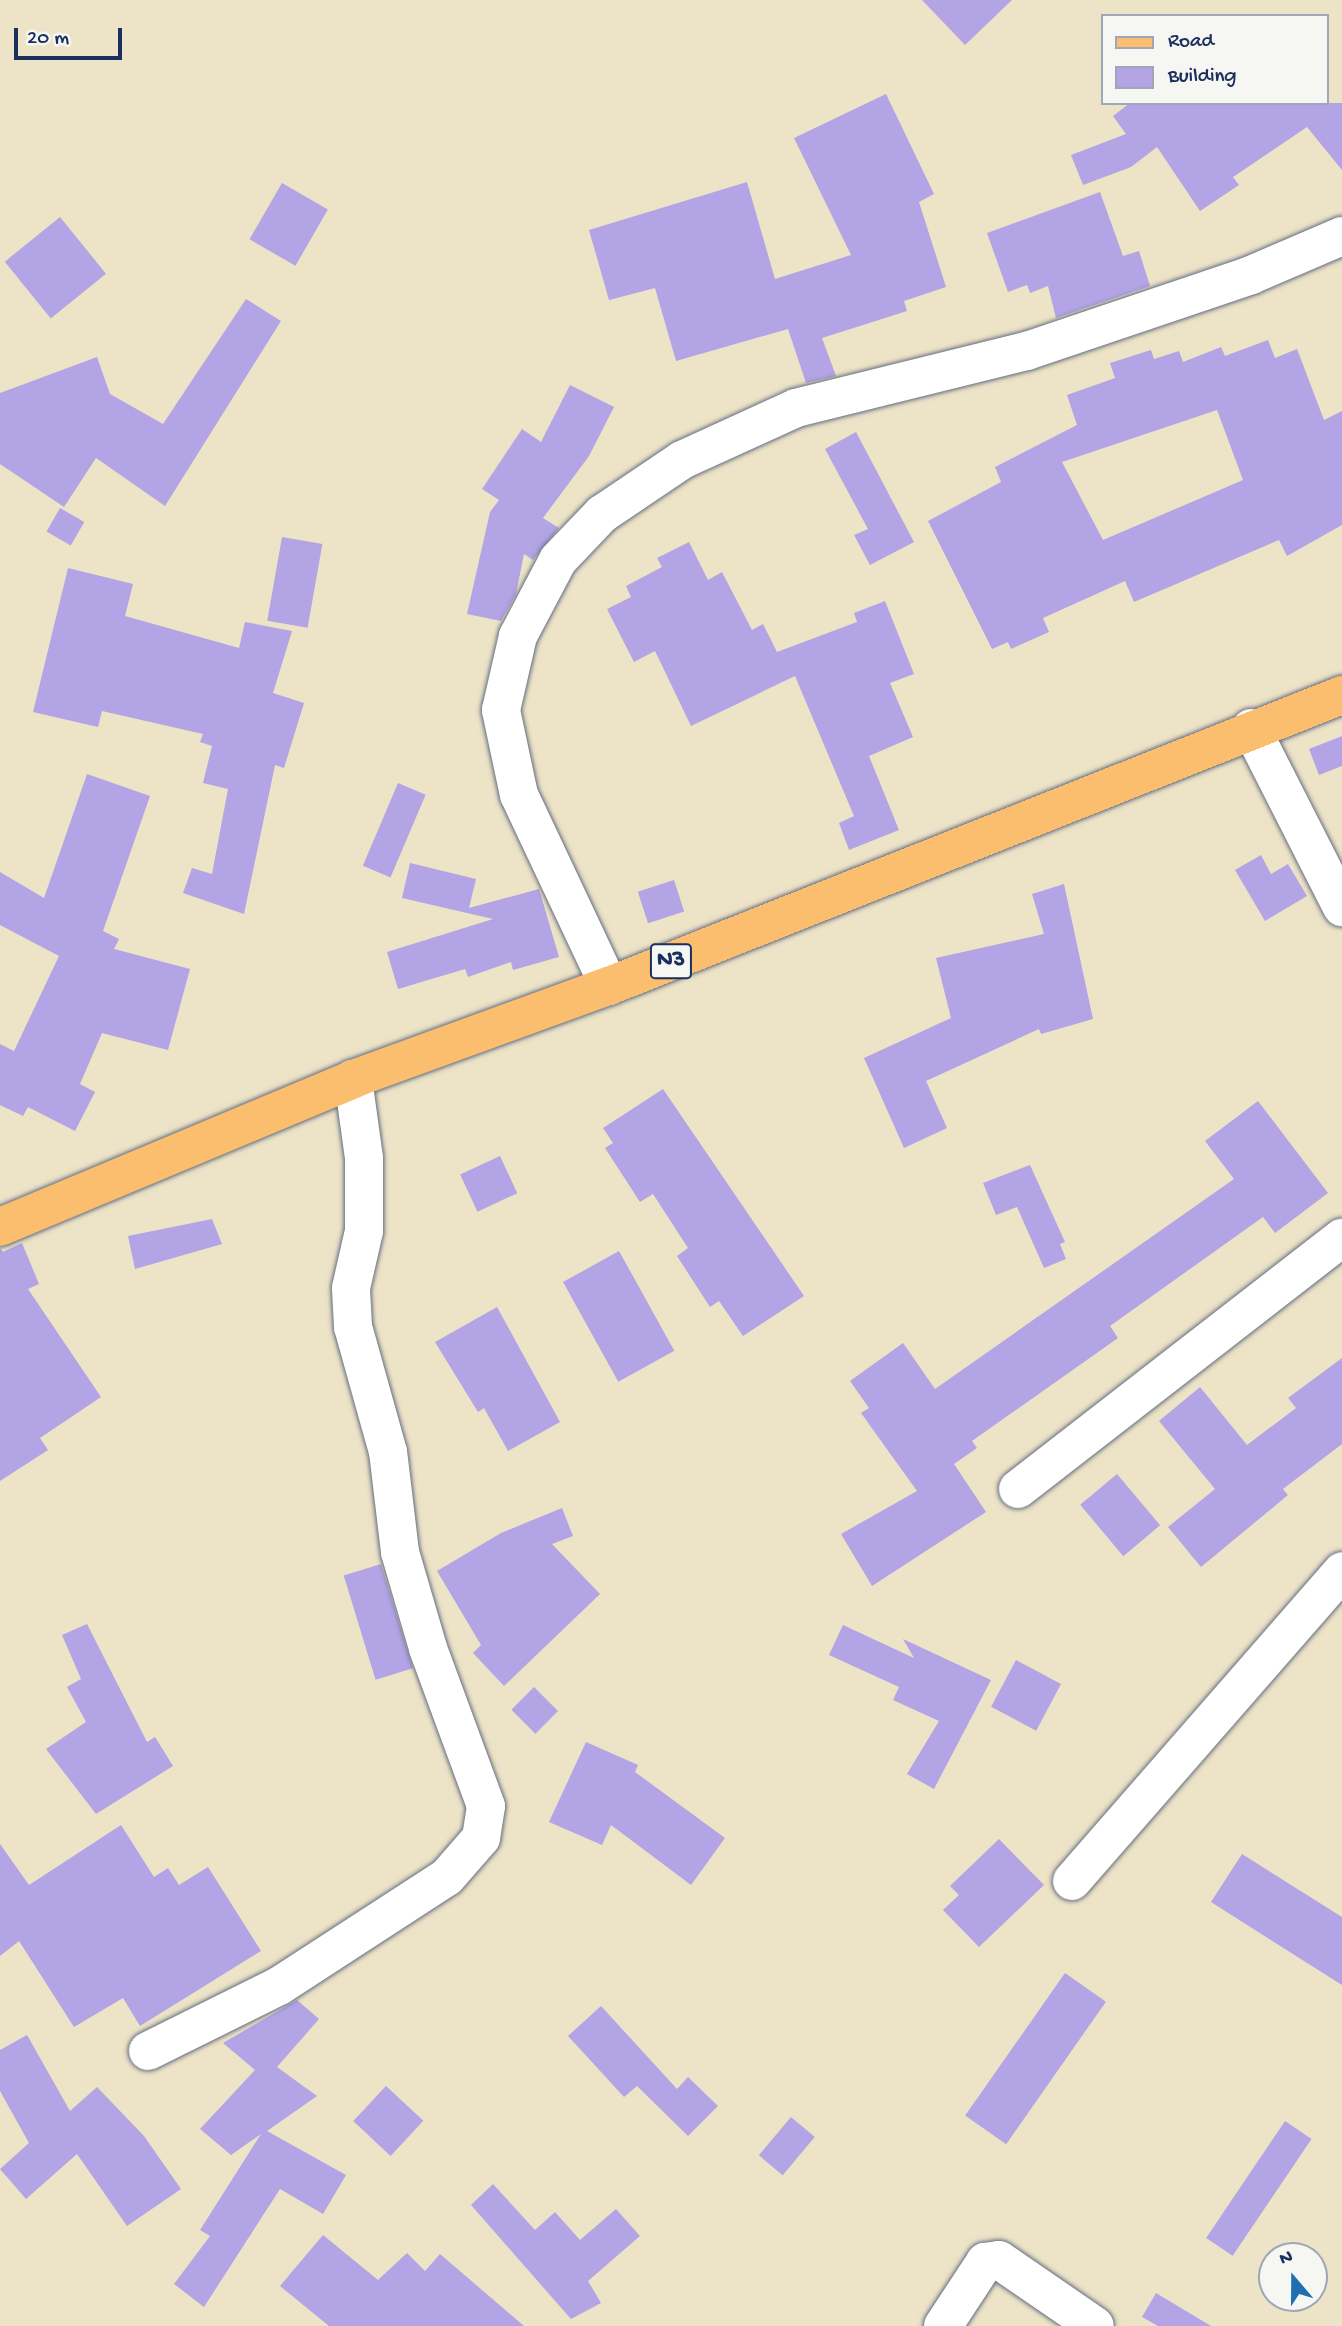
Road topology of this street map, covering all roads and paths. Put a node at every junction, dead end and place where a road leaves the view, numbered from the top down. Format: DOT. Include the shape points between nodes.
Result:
graph roads {
  1 [pos="1342,236"];
  2 [pos="1342,695"];
  3 [pos="1251,728"];
  4 [pos="1342,907"];
  5 [pos="609,986"];
  6 [pos="352,1079"];
  7 [pos="0,1227"];
  8 [pos="1342,1238"];
  9 [pos="1018,1489"];
  10 [pos="1342,1571"];
  11 [pos="1072,1881"];
  12 [pos="148,2051"];
  13 [pos="943,2326"];
  14 [pos="1095,2326"];
  1 -- 5 [label="street" via="1251,275 1027,351 796,408 682,460 602,514 558,560 518,636 501,710 519,795"];
  2 -- 3 [label="main road, N3"];
  3 -- 4 [label="street"];
  3 -- 5 [label="main road, N3"];
  5 -- 6 [label="main road, N3"];
  6 -- 7 [label="main road, N3"];
  6 -- 12 [label="street" via="364,1195 364,1231 351,1288 353,1327 388,1452 400,1552 428,1648 486,1806 481,1838 447,1877 279,1986"];
  8 -- 9 [label="street"];
  10 -- 11 [label="street"];
  13 -- 14 [label="street" via="985,2262 999,2260"];
}
